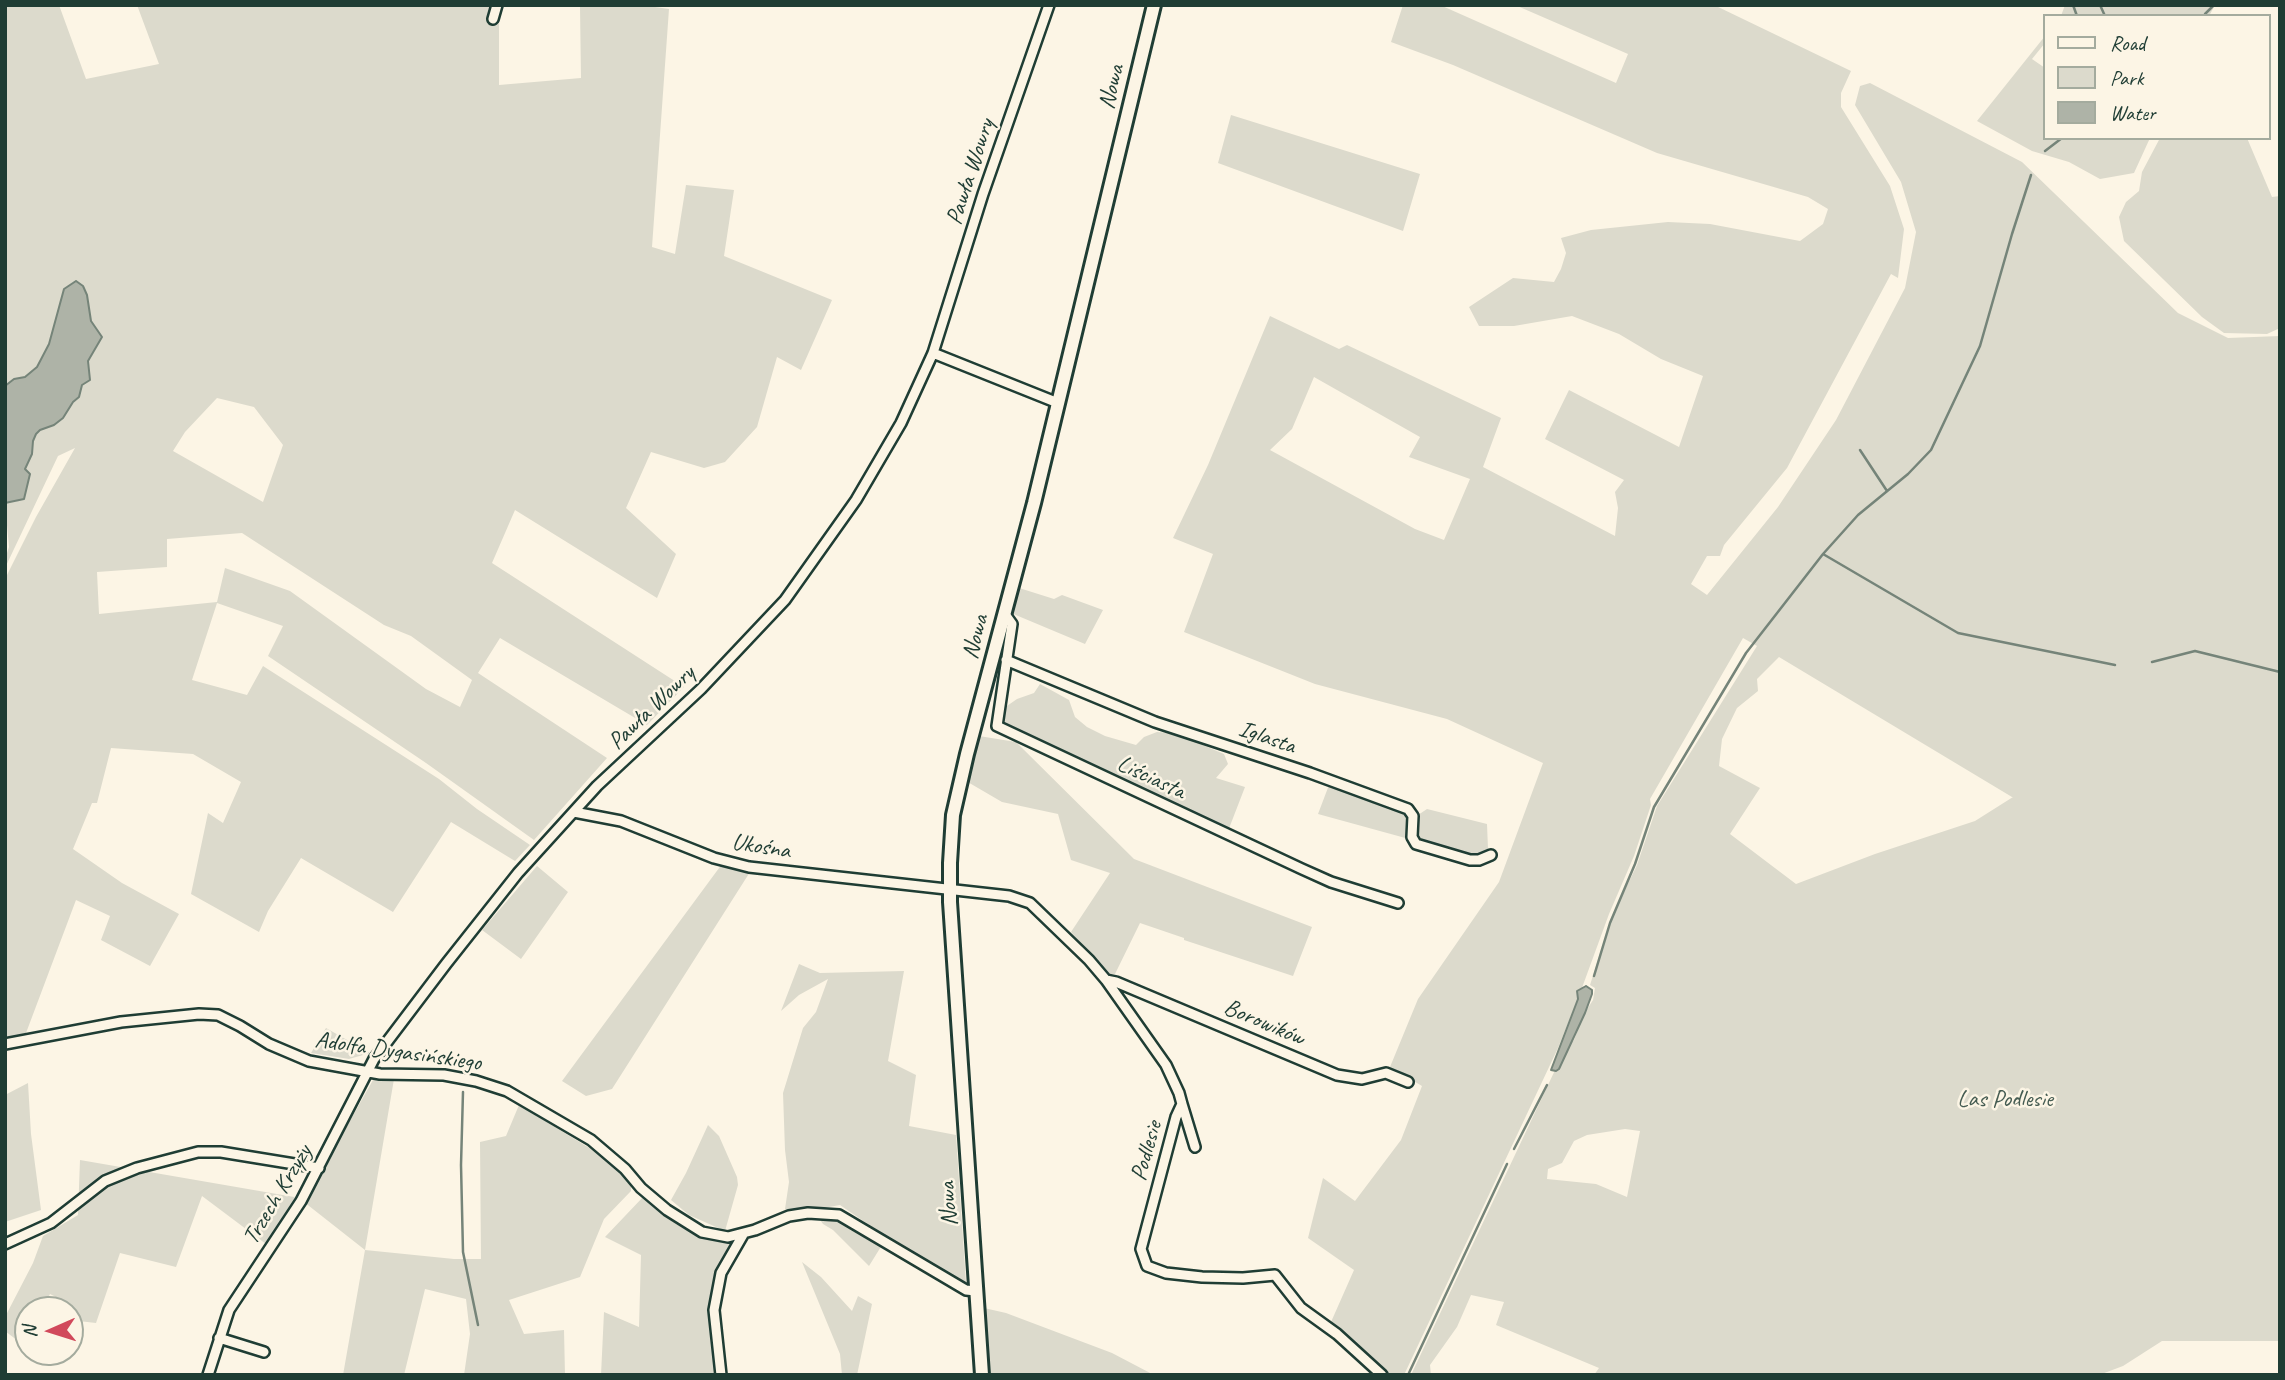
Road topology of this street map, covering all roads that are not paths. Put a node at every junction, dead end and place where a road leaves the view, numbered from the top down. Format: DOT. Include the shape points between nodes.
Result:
graph roads {
  1 [pos="497,5"];
  2 [pos="1049,5"];
  3 [pos="1154,5"];
  4 [pos="494,19"];
  5 [pos="933,353"];
  6 [pos="1058,403"];
  7 [pos="1004,613"];
  8 [pos="1006,660"];
  9 [pos="574,811"];
  10 [pos="1491,855"];
  11 [pos="950,889"];
  12 [pos="1398,903"];
  13 [pos="1106,980"];
  14 [pos="5,1044"];
  15 [pos="369,1071"];
  16 [pos="1408,1082"];
  17 [pos="1182,1104"];
  18 [pos="1195,1147"];
  19 [pos="319,1168"];
  20 [pos="744,1233"];
  21 [pos="5,1244"];
  22 [pos="976,1291"];
  23 [pos="219,1338"];
  24 [pos="264,1352"];
  25 [pos="208,1375"];
  26 [pos="721,1375"];
  27 [pos="982,1375"];
  28 [pos="1382,1375"];
  1 -- 4 [label="street"];
  2 -- 5 [label="street, Pawła Wowry"];
  3 -- 6 [label="street, Nowa"];
  5 -- 6 [label="street"];
  5 -- 9 [label="street, Pawła Wowry" via="901,423 856,500 785,600 701,689"];
  6 -- 7 [label="street, Nowa"];
  7 -- 8 [label="street, Liściasta" via="1012,624"];
  7 -- 11 [label="street, Nowa" via="956,801"];
  8 -- 10 [label="street, Iglasta" via="1155,722 1408,809 1416,844 1470,860"];
  8 -- 12 [label="street, Liściasta" via="997,726 1003,730 1331,882"];
  9 -- 11 [label="street, Ukośna" via="621,821 749,867"];
  9 -- 15 [label="street, Pawła Wowry" via="453,954"];
  11 -- 13 [label="street, Podlesie" via="1030,903"];
  11 -- 22 [label="street, Nowa"];
  13 -- 16 [label="street, Borowików" via="1337,1075 1362,1079 1386,1073"];
  13 -- 17 [label="street, Podlesie" via="1166,1065"];
  14 -- 15 [label="street, Adolfa Dygasińskiego" via="121,1022 218,1015 309,1061"];
  15 -- 19 [label="street, Trzech Krzyży"];
  15 -- 20 [label="street, Adolfa Dygasińskiego" via="444,1075 507,1091 591,1140 667,1210 702,1231 729,1237"];
  17 -- 18 [label="street"];
  17 -- 28 [label="street, Podlesie" via="1141,1249 1147,1266 1202,1278 1275,1275 1301,1308"];
  19 -- 21 [label="street" via="198,1152 105,1181 51,1223"];
  19 -- 23 [label="street, Trzech Krzyży" via="234,1301"];
  20 -- 22 [label="street, Adolfa Dygasińskiego" via="789,1216 839,1215 966,1290"];
  20 -- 26 [label="street" via="721,1273 714,1310"];
  22 -- 27 [label="street, Nowa"];
  23 -- 24 [label="street"];
  23 -- 25 [label="street, Trzech Krzyży"];
}
